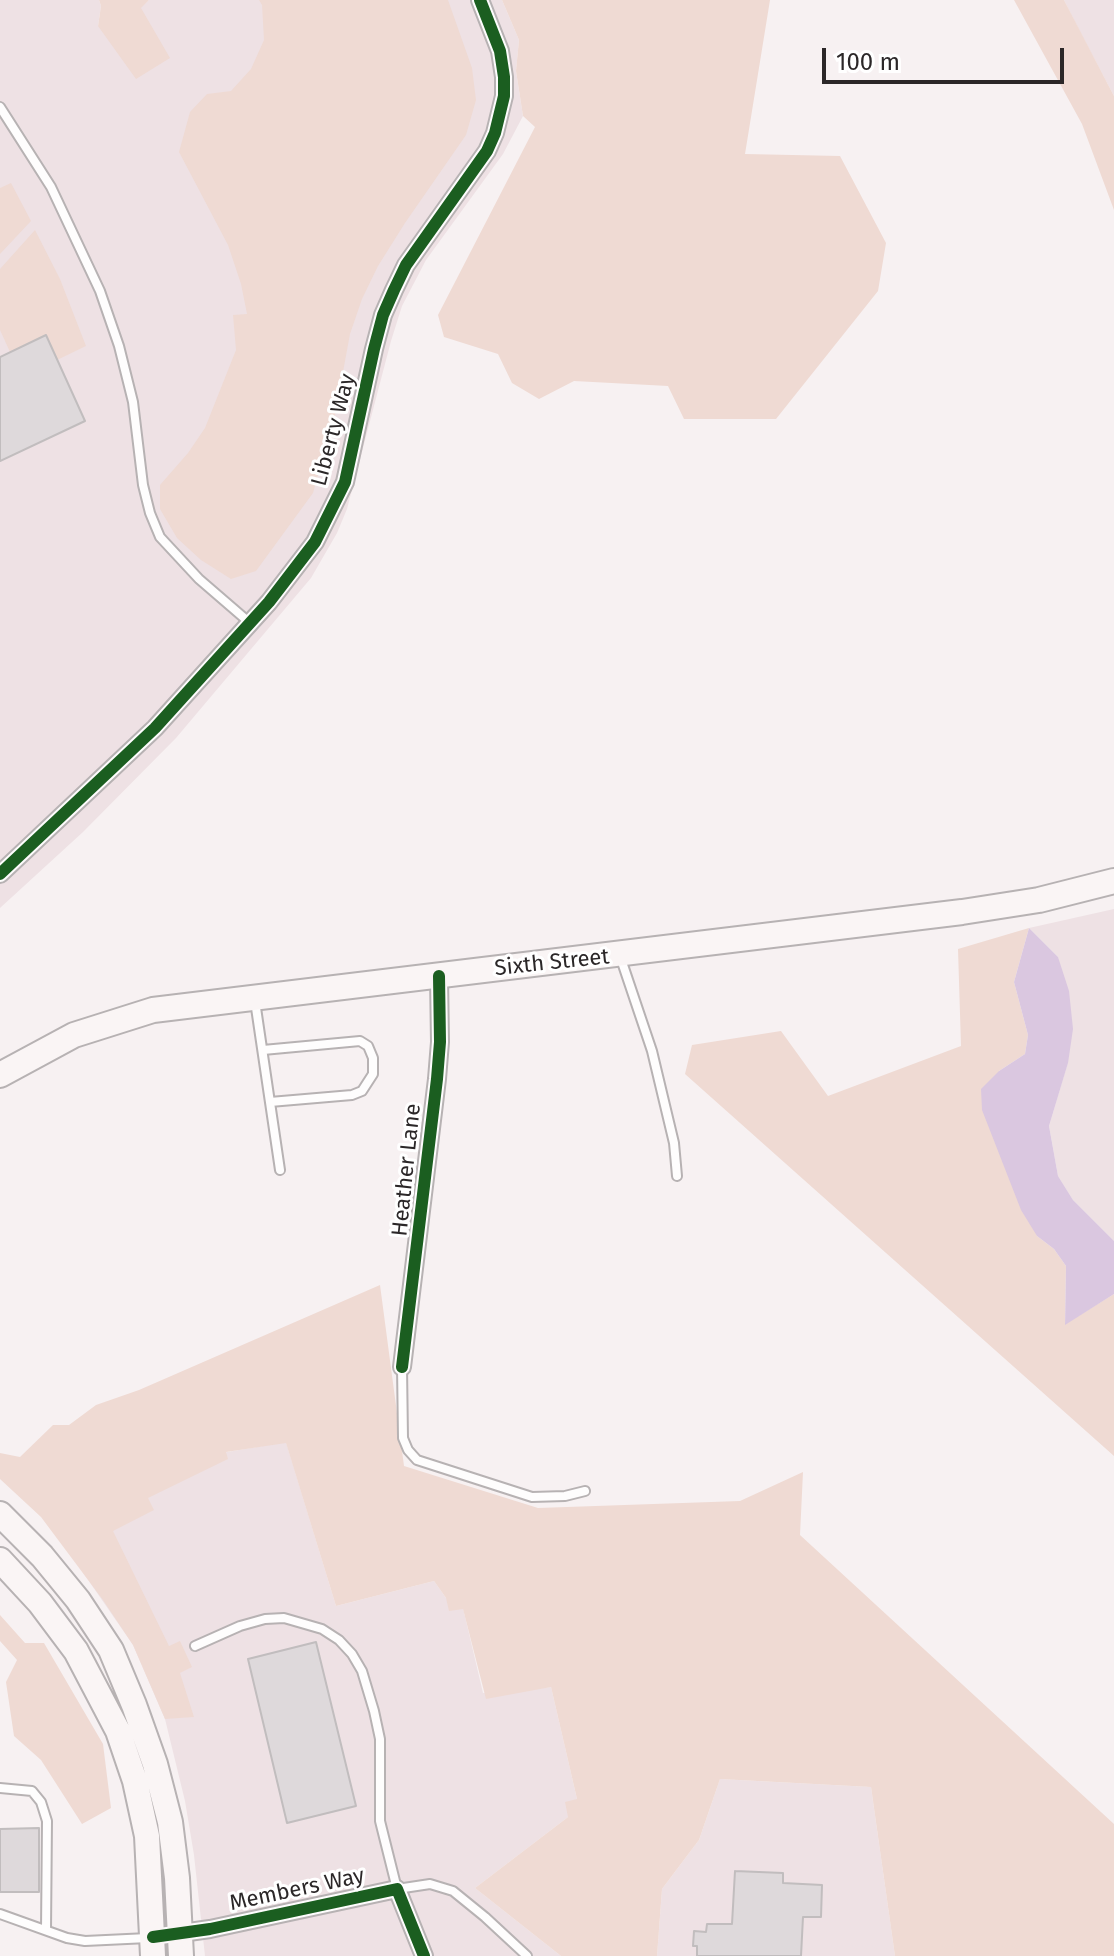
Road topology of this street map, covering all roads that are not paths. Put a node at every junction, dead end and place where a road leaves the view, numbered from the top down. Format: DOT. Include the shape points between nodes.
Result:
graph roads {
  1 [pos="480,0"];
  2 [pos="0,107"];
  3 [pos="250,623"];
  4 [pos="0,874"];
  5 [pos="1114,881"];
  6 [pos="620,955"];
  7 [pos="439,976"];
  8 [pos="255,997"];
  9 [pos="263,1050"];
  10 [pos="0,1075"];
  11 [pos="270,1102"];
  12 [pos="280,1170"];
  13 [pos="677,1176"];
  14 [pos="402,1367"];
  15 [pos="585,1491"];
  16 [pos="0,1514"];
  17 [pos="0,1560"];
  18 [pos="195,1646"];
  19 [pos="0,1788"];
  20 [pos="397,1889"];
  21 [pos="0,1914"];
  22 [pos="46,1930"];
  23 [pos="181,1945"];
  24 [pos="153,1946"];
  25 [pos="424,1956"];
  26 [pos="527,1956"];
  1 -- 3 [label="street, Liberty Way" via="504,77 495,133 406,265 389,302 345,482 315,542"];
  2 -- 3 [label="lane" via="58,199 100,291 133,402 143,485 160,537"];
  3 -- 4 [label="street, Liberty Way" via="155,728"];
  5 -- 6 [label="main road, Sixth Street" via="1004,906"];
  6 -- 7 [label="main road, Sixth Street"];
  6 -- 13 [label="lane" via="652,1051"];
  7 -- 8 [label="main road, Sixth Street"];
  7 -- 14 [label="street, Heather Lane" via="437,1079"];
  8 -- 9 [label="lane"];
  8 -- 10 [label="main road, Sixth Street" via="153,1010 110,1022"];
  9 -- 11 [label="lane"];
  9 -- 11 [label="lane" via="360,1041 373,1058 373,1074 362,1091"];
  11 -- 12 [label="lane"];
  14 -- 15 [label="lane" via="403,1438 417,1460 532,1497"];
  16 -- 23 [label="main road" via="78,1600 123,1678 163,1792 174,1850"];
  17 -- 24 [label="main road" via="76,1651 118,1731 147,1836"];
  18 -- 20 [label="lane" via="240,1626 284,1618 322,1629 352,1654 369,1690 380,1739 380,1821"];
  19 -- 22 [label="lane" via="32,1791 41,1802 47,1821"];
  20 -- 23 [label="street, Members Way"];
  20 -- 25 [label="street, Members Way"];
  20 -- 26 [label="lane" via="430,1884 453,1891"];
  21 -- 22 [label="lane"];
  22 -- 24 [label="lane" via="85,1941"];
  23 -- 24 [label="street, Members Way"];
}
